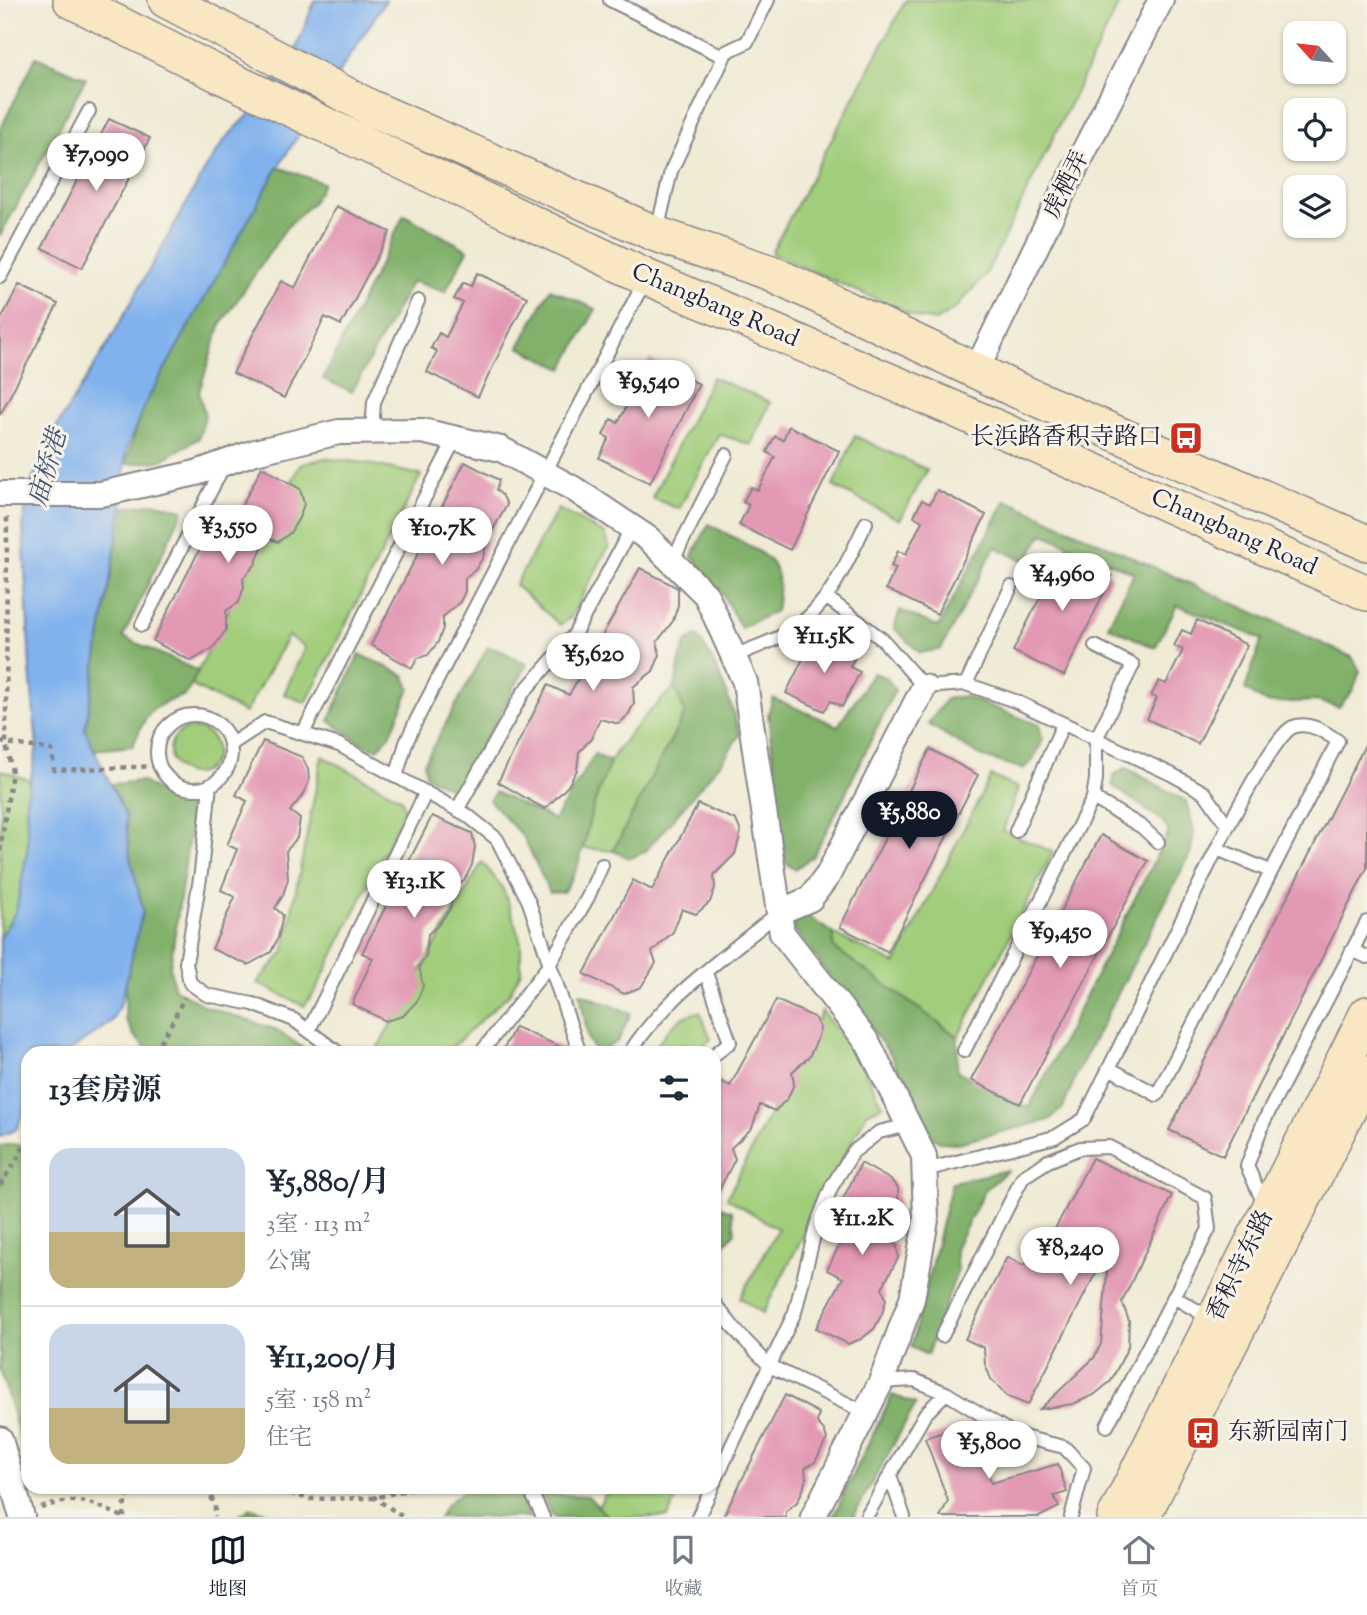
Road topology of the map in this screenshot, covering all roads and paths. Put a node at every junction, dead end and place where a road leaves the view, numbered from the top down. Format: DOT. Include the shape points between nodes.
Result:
graph roads {
  1 [pos="71,0"];
  2 [pos="166,0"];
  3 [pos="610,0"];
  4 [pos="768,0"];
  5 [pos="1161,0"];
  6 [pos="724,57"];
  7 [pos="89,111"];
  8 [pos="656,234"];
  9 [pos="0,277"];
  10 [pos="646,277"];
  11 [pos="418,300"];
  12 [pos="976,371"];
  13 [pos="372,432"];
  14 [pos="455,439"];
  15 [pos="726,455"];
  16 [pos="225,463"];
  17 [pos="544,472"];
  18 [pos="3,494"];
  19 [pos="866,523"];
  20 [pos="632,527"];
  21 [pos="1367,543"];
  22 [pos="672,562"];
  23 [pos="1011,587"];
  24 [pos="1367,593"];
  25 [pos="825,597"];
  26 [pos="142,625"];
  27 [pos="1095,646"];
  28 [pos="734,656"];
  29 [pos="966,684"];
  30 [pos="924,687"];
  31 [pos="1063,723"];
  32 [pos="303,733"];
  33 [pos="1096,739"];
  34 [pos="3,743"];
  35 [pos="230,745"];
  36 [pos="160,766"];
  37 [pos="396,776"];
  38 [pos="210,785"];
  39 [pos="426,792"];
  40 [pos="1093,797"];
  41 [pos="457,810"];
  42 [pos="1228,826"];
  43 [pos="1016,831"];
  44 [pos="1158,842"];
  45 [pos="1217,849"];
  46 [pos="0,851"];
  47 [pos="602,865"];
  48 [pos="1269,871"];
  49 [pos="779,912"];
  50 [pos="1367,922"];
  51 [pos="1352,950"];
  52 [pos="1367,957"];
  53 [pos="549,965"];
  54 [pos="706,973"];
  55 [pos="190,983"];
  56 [pos="1367,1014"];
  57 [pos="309,1030"];
  58 [pos="158,1046"];
  59 [pos="330,1046"];
  60 [pos="486,1046"];
  61 [pos="577,1046"];
  62 [pos="634,1046"];
  63 [pos="721,1049"];
  64 [pos="964,1051"];
  65 [pos="1109,1068"];
  66 [pos="1367,1073"];
  67 [pos="909,1125"];
  68 [pos="21,1151"];
  69 [pos="925,1170"];
  70 [pos="0,1185"];
  71 [pos="1268,1212"];
  72 [pos="1174,1297"];
  73 [pos="721,1312"];
  74 [pos="1214,1321"];
  75 [pos="942,1336"];
  76 [pos="770,1366"];
  77 [pos="881,1382"];
  78 [pos="946,1393"];
  79 [pos="866,1413"];
  80 [pos="1107,1426"];
  81 [pos="0,1439"];
  82 [pos="721,1468"];
  83 [pos="890,1475"];
  84 [pos="129,1494"];
  85 [pos="210,1494"];
  86 [pos="292,1494"];
  87 [pos="372,1494"];
  88 [pos="391,1494"];
  89 [pos="532,1494"];
  90 [pos="709,1494"];
  91 [pos="375,1498"];
  92 [pos="14,1505"];
  93 [pos="124,1517"];
  94 [pos="215,1517"];
  95 [pos="403,1517"];
  96 [pos="543,1517"];
  97 [pos="698,1517"];
  98 [pos="813,1517"];
  99 [pos="866,1517"];
  100 [pos="904,1517"];
  101 [pos="1071,1517"];
  102 [pos="1115,1517"];
  103 [pos="1142,1517"];
  1 -- 10 [label="main road, Changbang Road"];
  2 -- 8 [label="main road, Changbang Road" via="371,108"];
  3 -- 6 [label="lane"];
  4 -- 6 [label="lane" via="747,41"];
  5 -- 12 [label="street, 虎栖弄"];
  6 -- 8 [label="lane" via="671,171"];
  7 -- 9 [label="lane"];
  8 -- 12 [label="main road, Changbang Road" via="771,273"];
  10 -- 17 [label="lane"];
  10 -- 24 [label="main road, Changbang Road" via="963,412"];
  11 -- 13 [label="lane" via="374,402"];
  12 -- 21 [label="main road, Changbang Road"];
  13 -- 14 [label="street" via="422,431"];
  13 -- 16 [label="street" via="340,432"];
  14 -- 17 [label="street" via="501,449"];
  14 -- 32 [label="lane"];
  15 -- 22 [label="lane"];
  16 -- 18 [label="street" via="101,494"];
  16 -- 26 [label="lane"];
  17 -- 20 [label="street"];
  17 -- 37 [label="lane" via="416,721"];
  18 -- 34 [label="path"];
  19 -- 25 [label="lane"];
  20 -- 22 [label="street"];
  20 -- 41 [label="lane" via="574,635 523,693"];
  22 -- 28 [label="street" via="706,595"];
  23 -- 29 [label="lane"];
  25 -- 28 [label="lane" via="817,610 785,634"];
  25 -- 30 [label="lane" via="883,640"];
  27 -- 33 [label="lane" via="1133,666"];
  28 -- 49 [label="street" via="746,682"];
  29 -- 30 [label="lane"];
  29 -- 31 [label="lane"];
  30 -- 49 [label="street" via="828,875 810,899"];
  31 -- 33 [label="lane"];
  31 -- 43 [label="lane"];
  32 -- 35 [label="lane" via="265,722"];
  32 -- 37 [label="lane" via="339,745"];
  33 -- 40 [label="lane"];
  33 -- 42 [label="lane" via="1205,793"];
  34 -- 36 [label="path" via="52,750 54,770"];
  34 -- 46 [label="path" via="12,772"];
  35 -- 36 [label="lane" via="218,724 196,715 183,717 164,731 159,742"];
  35 -- 38 [label="lane" via="227,768"];
  36 -- 38 [label="lane" via="175,784 187,789"];
  37 -- 39 [label="lane"];
  38 -- 55 [label="lane" via="186,963"];
  39 -- 41 [label="lane"];
  39 -- 57 [label="lane"];
  40 -- 44 [label="lane"];
  40 -- 64 [label="lane"];
  41 -- 53 [label="lane" via="497,838 529,902"];
  42 -- 45 [label="lane"];
  42 -- 48 [label="lane" via="1280,737 1294,726 1316,726 1338,741"];
  45 -- 48 [label="lane"];
  45 -- 65 [label="lane"];
  47 -- 53 [label="lane"];
  48 -- 65 [label="lane" via="1157,1096"];
  49 -- 54 [label="lane"];
  49 -- 67 [label="street" via="782,933 868,1043"];
  50 -- 51 [label="lane"];
  51 -- 52 [label="lane"];
  51 -- 71 [label="lane" via="1264,1121 1247,1166"];
  53 -- 60 [label="lane"];
  53 -- 61 [label="lane"];
  54 -- 62 [label="lane" via="670,1001"];
  54 -- 63 [label="lane" via="730,1041"];
  55 -- 57 [label="lane" via="206,995 254,1004"];
  55 -- 58 [label="path"];
  56 -- 71 [label="main road, 香积寺东路"];
  57 -- 59 [label="lane"];
  65 -- 69 [label="lane" via="1084,1119 1055,1137"];
  66 -- 103 [label="main road, 香积寺东路"];
  67 -- 69 [label="street" via="924,1156"];
  67 -- 76 [label="lane" via="879,1132 853,1152 832,1186 817,1223 795,1312"];
  68 -- 70 [label="path"];
  69 -- 77 [label="street" via="926,1220 912,1299"];
  71 -- 74 [label="main road, 香积寺东路"];
  72 -- 74 [label="lane"];
  72 -- 75 [label="lane" via="1209,1229 1206,1198 1110,1147 1080,1148 1023,1177"];
  72 -- 80 [label="lane"];
  73 -- 76 [label="lane"];
  74 -- 102 [label="main road, 香积寺东路"];
  76 -- 79 [label="lane"];
  76 -- 82 [label="lane"];
  77 -- 78 [label="lane" via="914,1380"];
  77 -- 79 [label="street"];
  78 -- 83 [label="lane" via="925,1414"];
  78 -- 101 [label="lane" via="1015,1435 1064,1447 1084,1468"];
  79 -- 98 [label="street"];
  81 -- 92 [label="street"];
  83 -- 99 [label="lane"];
  83 -- 100 [label="lane"];
  84 -- 93 [label="path"];
  85 -- 94 [label="path"];
  86 -- 91 [label="path" via="310,1499"];
  87 -- 91 [label="path"];
  88 -- 91 [label="path"];
  89 -- 96 [label="lane"];
  90 -- 97 [label="lane"];
  91 -- 95 [label="path"];
  92 -- 93 [label="path" via="85,1500"];
}
